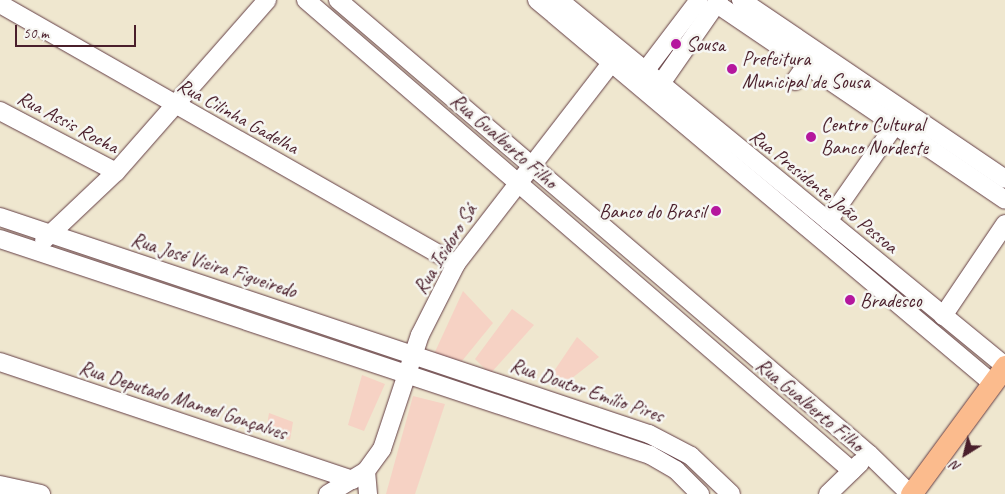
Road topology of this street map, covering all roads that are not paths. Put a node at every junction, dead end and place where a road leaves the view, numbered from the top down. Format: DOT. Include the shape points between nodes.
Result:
graph roads {
  1 [pos="267,0"];
  2 [pos="306,0"];
  3 [pos="338,0"];
  4 [pos="537,0"];
  5 [pos="559,0"];
  6 [pos="699,0"];
  7 [pos="741,0"];
  8 [pos="718,2"];
  9 [pos="0,4"];
  10 [pos="614,55"];
  11 [pos="806,65"];
  12 [pos="425,74"];
  13 [pos="641,77"];
  14 [pos="795,81"];
  15 [pos="411,89"];
  16 [pos="656,90"];
  17 [pos="177,106"];
  18 [pos="0,111"];
  19 [pos="895,125"];
  20 [pos="530,164"];
  21 [pos="116,172"];
  22 [pos="1005,179"];
  23 [pos="517,181"];
  24 [pos="1005,200"];
  25 [pos="0,217"];
  26 [pos="828,221"];
  27 [pos="1005,224"];
  28 [pos="50,233"];
  29 [pos="0,239"];
  30 [pos="35,250"];
  31 [pos="456,264"];
  32 [pos="943,316"];
  33 [pos="414,353"];
  34 [pos="0,362"];
  35 [pos="1005,366"];
  36 [pos="407,373"];
  37 [pos="999,388"];
  38 [pos="869,454"];
  39 [pos="852,471"];
  40 [pos="360,475"];
  41 [pos="0,485"];
  42 [pos="41,494"];
  43 [pos="328,494"];
  44 [pos="368,494"];
  45 [pos="700,494"];
  46 [pos="731,494"];
  47 [pos="828,494"];
  48 [pos="911,494"];
  1 -- 17 [label="street"];
  2 -- 15 [label="street, Rua Gualberto Filho"];
  3 -- 12 [label="street, Rua Gualberto Filho"];
  4 -- 10 [label="street"];
  5 -- 10 [label="street"];
  6 -- 13 [label="street"];
  7 -- 22 [label="street"];
  8 -- 11 [label="street"];
  8 -- 16 [label="street"];
  9 -- 17 [label="street, Rua Cilinha Gadelha"];
  10 -- 13 [label="street, Rua Presidente João Pessoa"];
  10 -- 20 [label="street, Rua Isidoro Sá"];
  11 -- 14 [label="street"];
  11 -- 19 [label="street"];
  12 -- 15 [label="street"];
  12 -- 20 [label="street, Rua Gualberto Filho"];
  13 -- 16 [label="street, Rua Presidente João Pessoa"];
  15 -- 23 [label="street, Rua Gualberto Filho"];
  16 -- 26 [label="street, Rua Presidente João Pessoa"];
  16 -- 37 [label="street, Rua Presidente João Pessoa"];
  17 -- 21 [label="street"];
  17 -- 31 [label="street, Rua Cilinha Gadelha"];
  18 -- 21 [label="street, Rua Assis Rocha"];
  19 -- 24 [label="street"];
  19 -- 26 [label="street"];
  20 -- 23 [label="street, Rua Isidoro Sá"];
  20 -- 38 [label="street, Rua Gualberto Filho"];
  21 -- 28 [label="street"];
  23 -- 31 [label="street, Rua Isidoro Sá"];
  23 -- 39 [label="street, Rua Gualberto Filho"];
  25 -- 28 [label="street, Rua José Vieira Figueiredo"];
  26 -- 32 [label="street, Rua Presidente João Pessoa"];
  27 -- 32 [label="street"];
  28 -- 30 [label="street"];
  28 -- 33 [label="street, Rua José Vieira Figueiredo"];
  29 -- 30 [label="street, Rua José Vieira Figueiredo"];
  30 -- 36 [label="street, Rua José Vieira Figueiredo"];
  31 -- 33 [label="street, Rua Isidoro Sá" via="438,296"];
  32 -- 35 [label="street, Rua Presidente João Pessoa"];
  33 -- 36 [label="street, Rua Isidoro Sá"];
  33 -- 46 [label="street, Rua Doutor Emílio Pires" via="664,440 691,456"];
  34 -- 40 [label="street, Rua Deputado Manoel Gonçalves"];
  35 -- 37 [label="main road"];
  36 -- 40 [label="street, Rua Isidoro Sá" via="382,449"];
  36 -- 45 [label="street, Rua Doutor Emílio Pires" via="650,455 676,470"];
  37 -- 48 [label="main road"];
  38 -- 39 [label="street, Rua Gualberto Filho"];
  38 -- 48 [label="street"];
  39 -- 47 [label="street"];
  40 -- 43 [label="street, Rua Isidoro Sá"];
  40 -- 44 [label="street"];
  41 -- 42 [label="street"];
}
